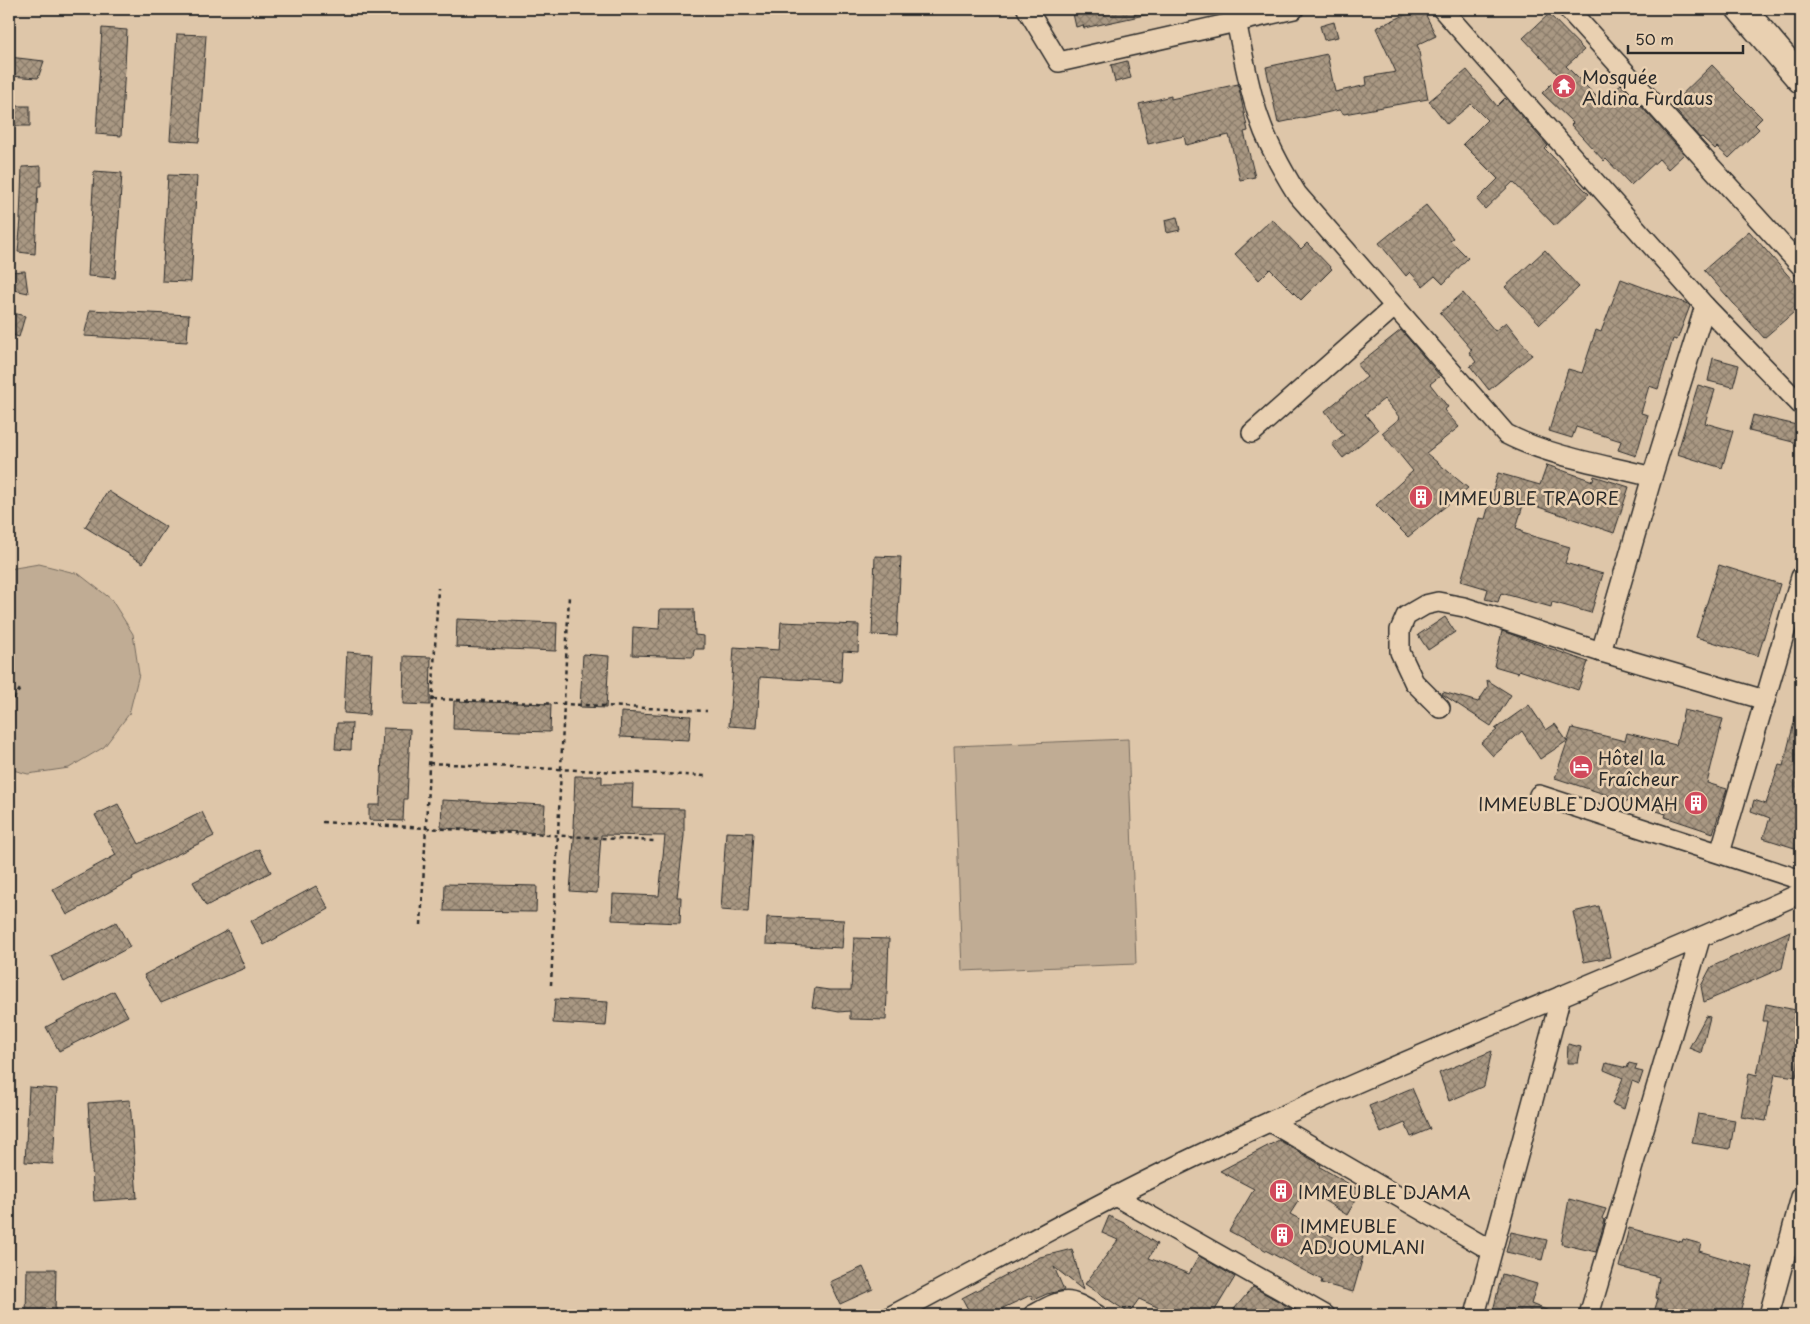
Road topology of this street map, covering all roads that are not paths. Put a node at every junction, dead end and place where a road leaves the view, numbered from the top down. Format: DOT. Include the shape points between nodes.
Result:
graph roads {
  1 [pos="1027,9"];
  2 [pos="1294,9"];
  3 [pos="1442,9"];
  4 [pos="1568,9"];
  5 [pos="1741,9"];
  6 [pos="1236,21"];
  7 [pos="1801,79"];
  8 [pos="1801,266"];
  9 [pos="1705,306"];
  10 [pos="1394,307"];
  11 [pos="1801,405"];
  12 [pos="1252,433"];
  13 [pos="1652,477"];
  14 [pos="1801,577"];
  15 [pos="1601,652"];
  16 [pos="1765,700"];
  17 [pos="1440,708"];
  18 [pos="1539,795"];
  19 [pos="1720,853"];
  20 [pos="1801,880"];
  21 [pos="1801,893"];
  22 [pos="1700,939"];
  23 [pos="1561,996"];
  24 [pos="1270,1122"];
  25 [pos="1115,1196"];
  26 [pos="1801,1197"];
  27 [pos="1796,1233"];
  28 [pos="1492,1251"];
  29 [pos="893,1315"];
  30 [pos="1033,1315"];
  31 [pos="1097,1315"];
  32 [pos="1325,1315"];
  33 [pos="1475,1315"];
  34 [pos="1588,1315"];
  35 [pos="1769,1315"];
  1 -- 6 [label="street" via="1059,62"];
  2 -- 6 [label="street"];
  3 -- 9 [label="street"];
  4 -- 8 [label="street"];
  5 -- 7 [label="highway"];
  6 -- 10 [label="street" via="1259,120 1283,171 1297,194"];
  9 -- 11 [label="street"];
  9 -- 13 [label="street"];
  10 -- 12 [label="street"];
  10 -- 13 [label="street" via="1506,434 1543,449"];
  13 -- 15 [label="street"];
  14 -- 16 [label="street"];
  15 -- 16 [label="street"];
  15 -- 17 [label="street" via="1464,606 1438,602 1425,605 1406,616 1400,630 1400,652 1414,682"];
  16 -- 19 [label="street"];
  18 -- 19 [label="street"];
  19 -- 20 [label="street"];
  21 -- 22 [label="street"];
  22 -- 23 [label="street"];
  22 -- 34 [label="street"];
  23 -- 24 [label="street"];
  23 -- 28 [label="street"];
  24 -- 25 [label="street"];
  24 -- 28 [label="street"];
  25 -- 29 [label="street"];
  25 -- 32 [label="street"];
  26 -- 27 [label="street"];
  27 -- 35 [label="street"];
  28 -- 33 [label="street"];
  30 -- 31 [label="street" via="1069,1300"];
}
